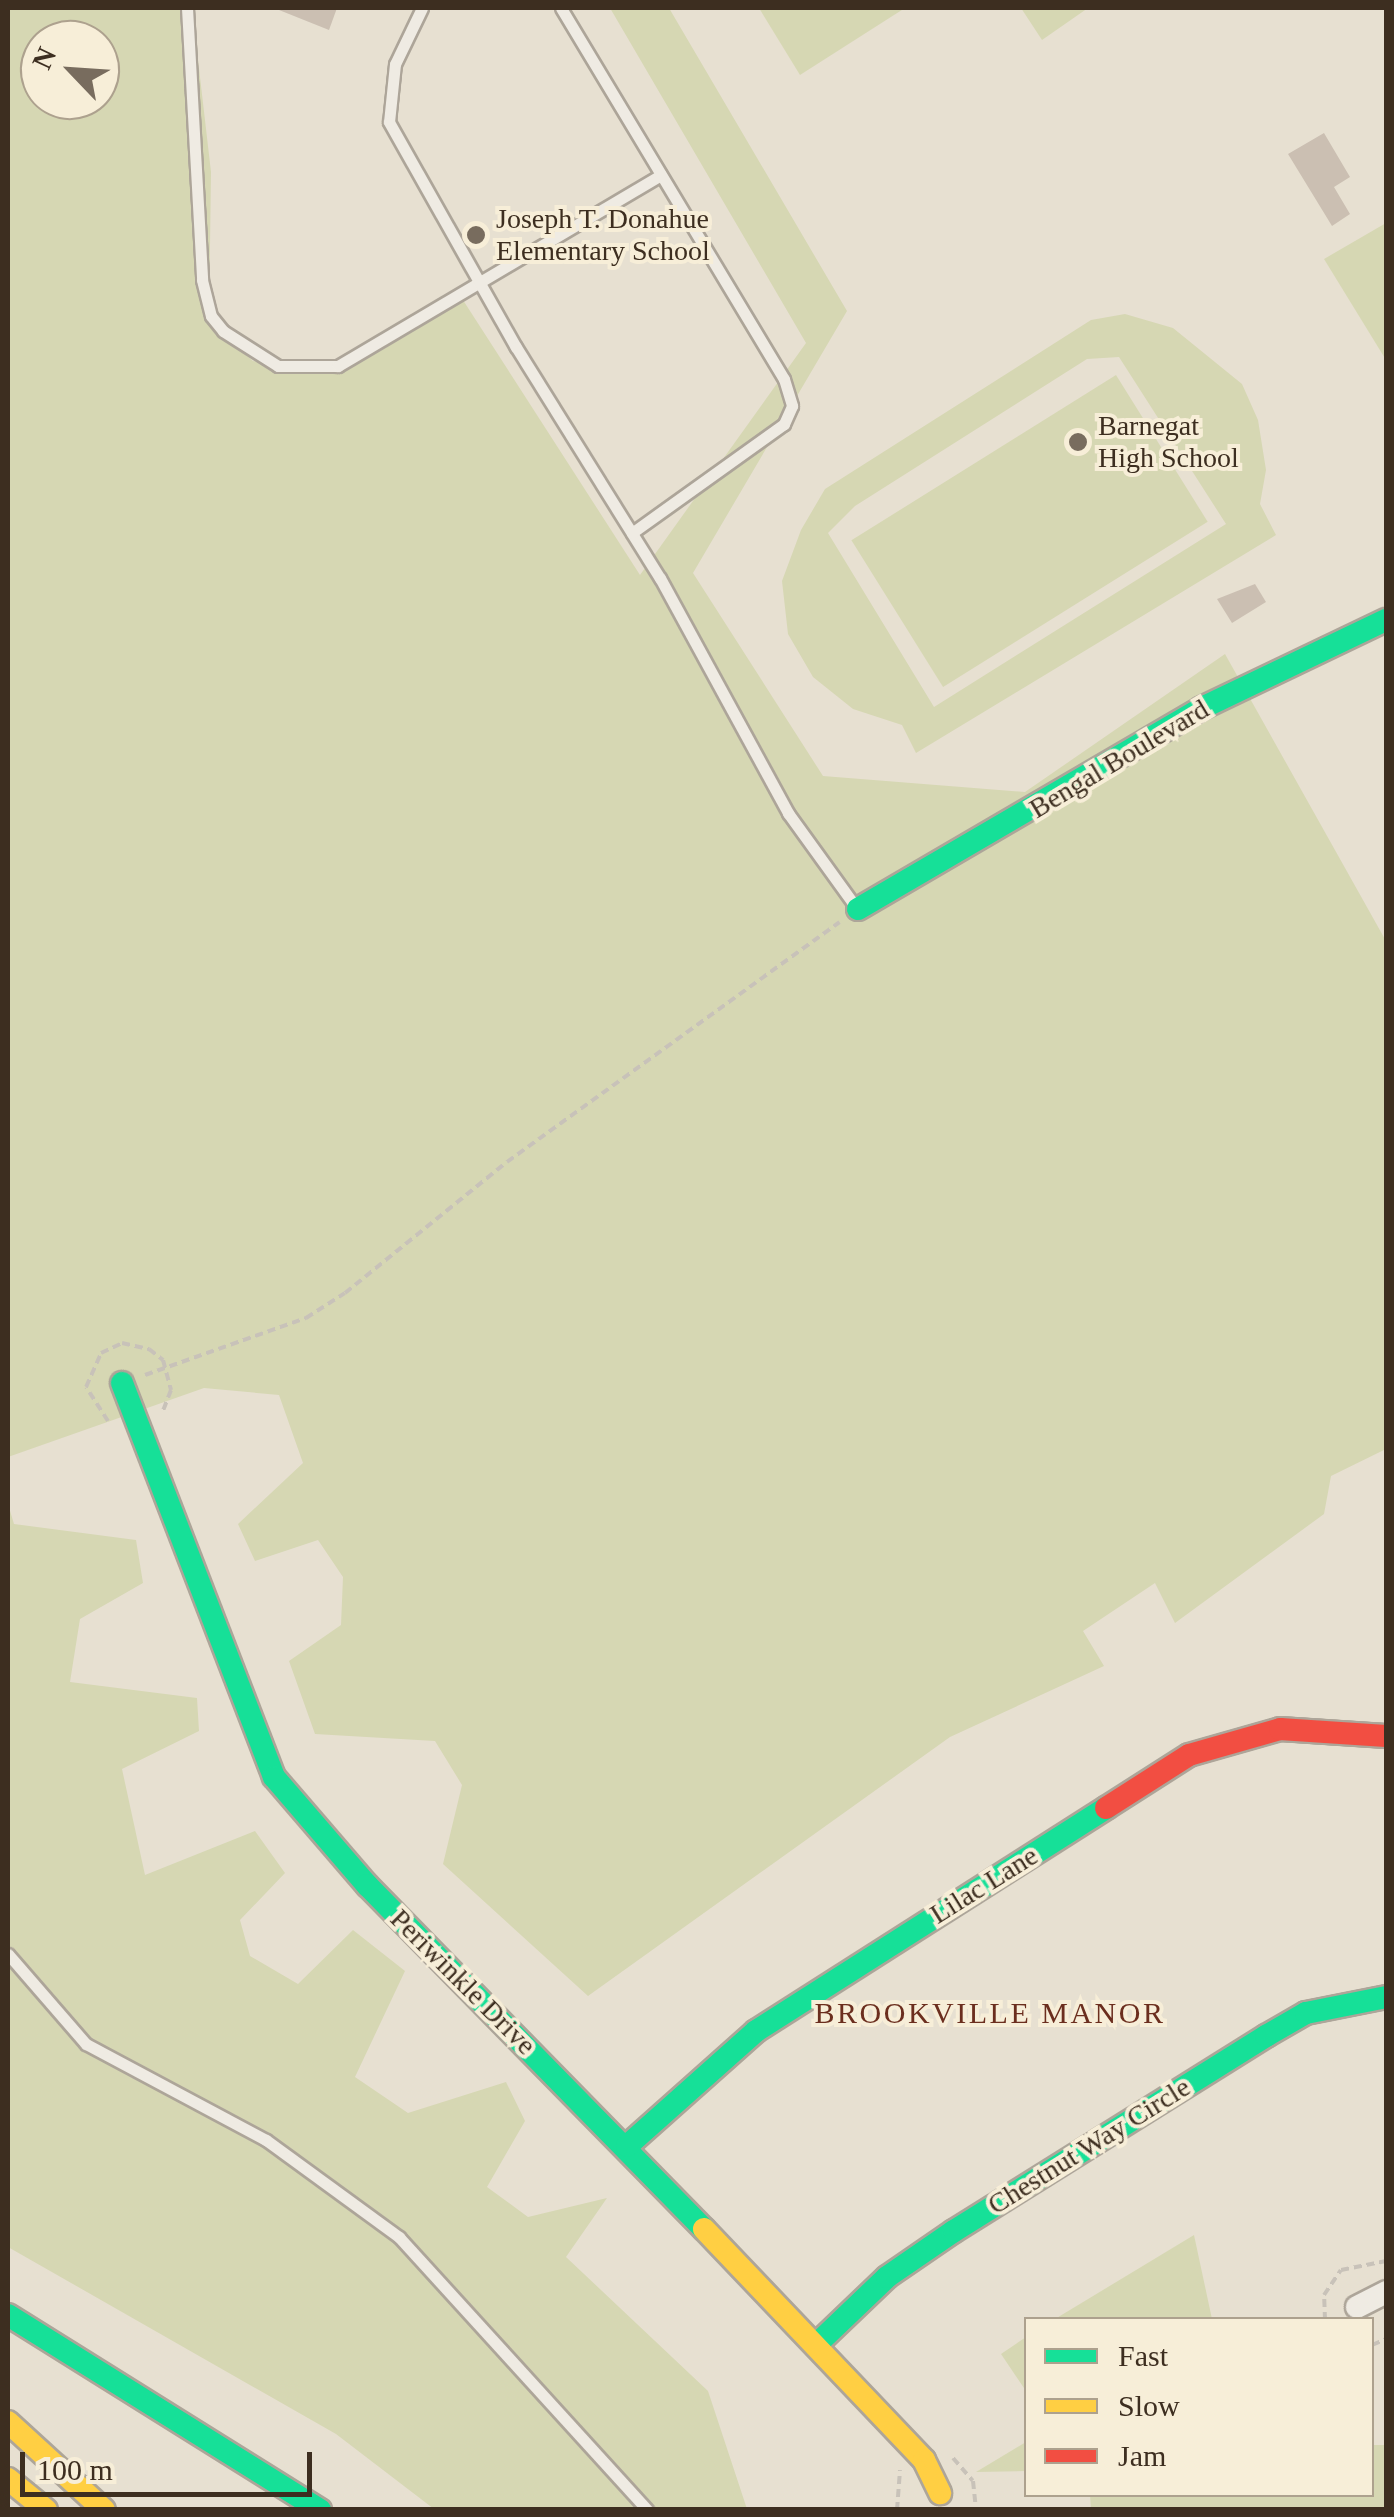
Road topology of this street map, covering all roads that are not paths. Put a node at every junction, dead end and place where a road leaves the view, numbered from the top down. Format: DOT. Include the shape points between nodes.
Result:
graph roads {
  1 [pos="186,8"];
  2 [pos="422,8"];
  3 [pos="561,8"];
  4 [pos="661,174"];
  5 [pos="480,284"];
  6 [pos="632,532"];
  7 [pos="1386,620"];
  8 [pos="858,909"];
  9 [pos="122,1384"];
  10 [pos="1386,1736"];
  11 [pos="8,1954"];
  12 [pos="1386,1997"];
  13 [pos="627,2146"];
  14 [pos="1386,2292"];
  15 [pos="1356,2307"];
  16 [pos="10,2323"];
  17 [pos="817,2344"];
  18 [pos="8,2422"];
  19 [pos="8,2479"];
  20 [pos="940,2493"];
  21 [pos="46,2510"];
  22 [pos="104,2510"];
  23 [pos="320,2510"];
  24 [pos="647,2510"];
  1 -- 5 [label="lane" via="202,280 212,316 224,331 278,366 338,366"];
  2 -- 5 [label="lane" via="395,64 389,122"];
  3 -- 4 [label="lane"];
  4 -- 5 [label="lane"];
  4 -- 6 [label="lane" via="784,379 792,406 784,424"];
  5 -- 6 [label="lane"];
  6 -- 8 [label="lane" via="788,813"];
  7 -- 8 [label="main road, Bengal Boulevard" via="1202,708"];
  9 -- 13 [label="main road, Periwinkle Drive" via="274,1777 367,1884"];
  10 -- 13 [label="main road, Lilac Lane" via="1280,1729 1189,1755 756,2031"];
  11 -- 24 [label="lane" via="86,2044 266,2140 399,2237"];
  12 -- 17 [label="main road, Chestnut Way Circle" via="1306,2013 1266,2036 954,2231 887,2278"];
  13 -- 17 [label="main road, Periwinkle Drive"];
  14 -- 15 [label="street"];
  16 -- 23 [label="main road"];
  17 -- 20 [label="main road, Periwinkle Drive" via="924,2460"];
  18 -- 22 [label="main road"];
  19 -- 21 [label="main road"];
}
